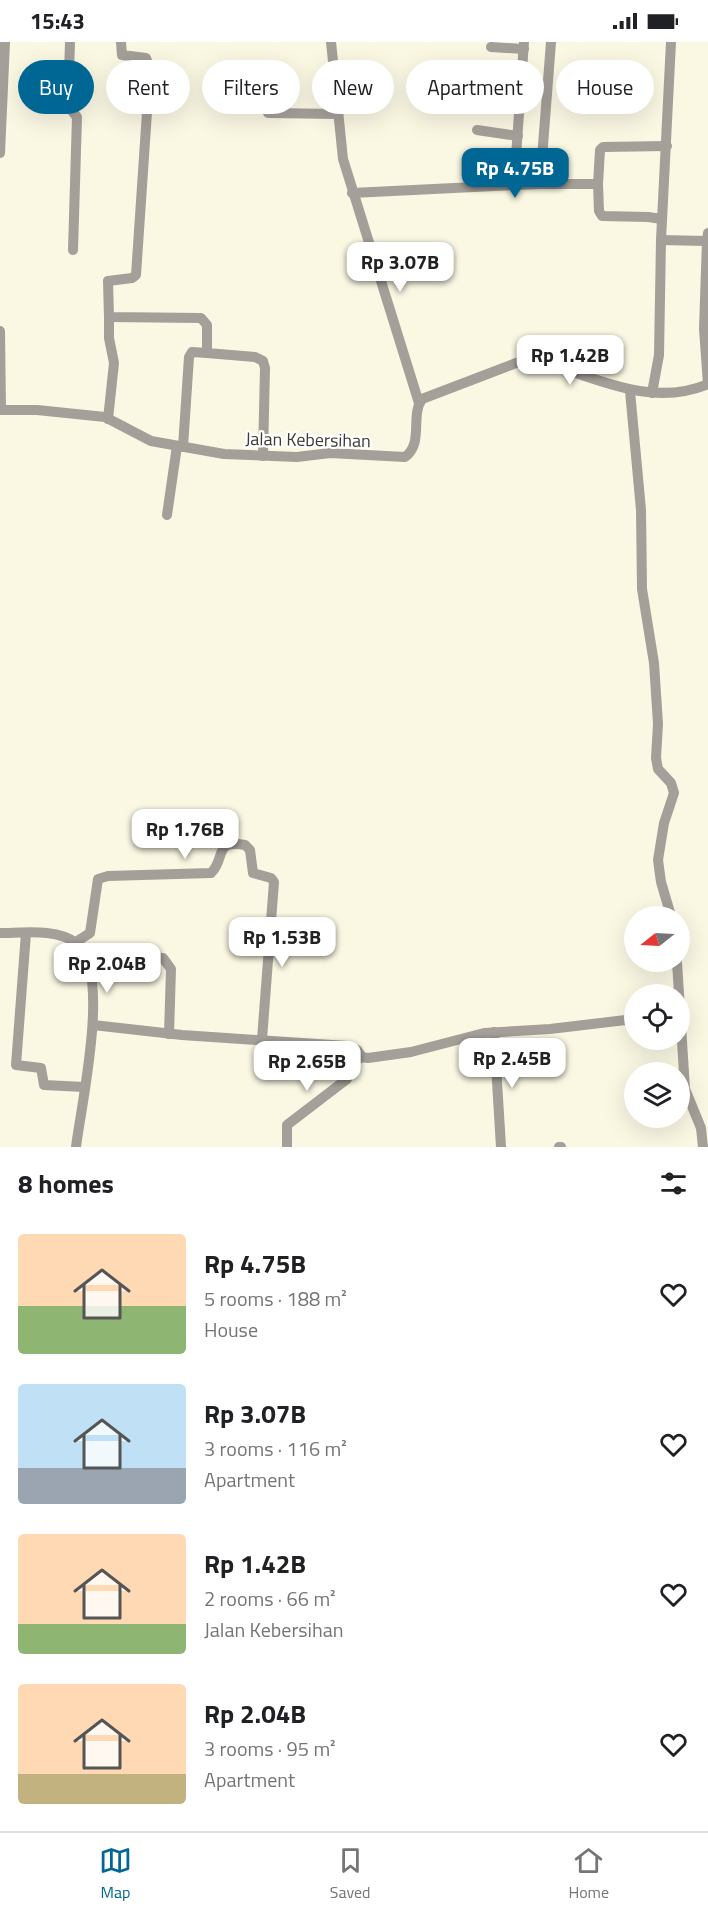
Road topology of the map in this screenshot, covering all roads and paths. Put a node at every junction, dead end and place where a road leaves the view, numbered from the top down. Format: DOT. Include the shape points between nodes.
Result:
graph roads {
  1 [pos="5,42"];
  2 [pos="70,42"];
  3 [pos="121,42"];
  4 [pos="331,42"];
  5 [pos="551,42"];
  6 [pos="672,42"];
  7 [pos="524,45"];
  8 [pos="491,47"];
  9 [pos="332,60"];
  10 [pos="523,60"];
  11 [pos="1,85"];
  12 [pos="337,114"];
  13 [pos="520,114"];
  14 [pos="477,130"];
  15 [pos="518,136"];
  16 [pos="666,146"];
  17 [pos="0,153"];
  18 [pos="514,184"];
  19 [pos="540,184"];
  20 [pos="598,184"];
  21 [pos="352,193"];
  22 [pos="662,219"];
  23 [pos="707,237"];
  24 [pos="661,240"];
  25 [pos="73,250"];
  26 [pos="707,252"];
  27 [pos="109,317"];
  28 [pos="0,331"];
  29 [pos="207,352"];
  30 [pos="708,384"];
  31 [pos="630,391"];
  32 [pos="652,393"];
  33 [pos="419,403"];
  34 [pos="1,410"];
  35 [pos="108,419"];
  36 [pos="180,446"];
  37 [pos="263,456"];
  38 [pos="167,515"];
  39 [pos="668,906"];
  40 [pos="0,933"];
  41 [pos="26,933"];
  42 [pos="76,942"];
  43 [pos="86,954"];
  44 [pos="624,1020"];
  45 [pos="93,1025"];
  46 [pos="494,1032"];
  47 [pos="169,1034"];
  48 [pos="261,1039"];
  49 [pos="682,1050"];
  50 [pos="362,1057"];
  51 [pos="84,1087"];
  52 [pos="76,1147"];
  53 [pos="287,1147"];
  54 [pos="501,1147"];
  55 [pos="703,1147"];
  1 -- 11 [label="street"];
  2 -- 25 [label="street" via="68,106 77,117"];
  3 -- 27 [label="street" via="122,56 146,58 150,68 136,275 132,279 108,281"];
  4 -- 9 [label="street"];
  5 -- 19 [label="street"];
  6 -- 16 [label="street"];
  7 -- 8 [label="street"];
  7 -- 10 [label="street"];
  11 -- 17 [label="street"];
  12 -- 21 [label="street"];
  13 -- 15 [label="street"];
  14 -- 15 [label="street"];
  15 -- 18 [label="street"];
  16 -- 20 [label="street" via="603,147"];
  16 -- 22 [label="street"];
  18 -- 19 [label="street"];
  18 -- 21 [label="street"];
  19 -- 20 [label="street"];
  20 -- 22 [label="street" via="598,211 602,216"];
  21 -- 33 [label="street"];
  22 -- 24 [label="street"];
  23 -- 24 [label="street"];
  23 -- 26 [label="street"];
  24 -- 32 [label="street" via="659,355"];
  26 -- 30 [label="street" via="704,329"];
  27 -- 29 [label="street" via="201,318 207,325"];
  27 -- 35 [label="street" via="114,363"];
  28 -- 34 [label="street"];
  29 -- 36 [label="street" via="190,354"];
  29 -- 37 [label="street" via="263,361"];
  30 -- 32 [label="street"];
  31 -- 32 [label="street"];
  31 -- 33 [label="street" via="531,361 516,363"];
  31 -- 39 [label="street" via="641,510 642,589 654,663 656,758 658,769 671,783 674,793 658,860"];
  33 -- 37 [label="street, Jalan Kebersihan" via="414,446 405,457 330,453"];
  34 -- 35 [label="street, Jalan Kebersihan" via="87,414"];
  35 -- 36 [label="street, Jalan Kebersihan" via="151,441"];
  36 -- 37 [label="street, Jalan Kebersihan"];
  36 -- 38 [label="street"];
  40 -- 41 [label="street"];
  41 -- 42 [label="street" via="58,935"];
  41 -- 51 [label="street" via="16,1064 41,1068 44,1084"];
  42 -- 43 [label="street"];
  42 -- 48 [label="street" via="90,933 98,879 211,873 224,847 232,843 245,845 250,850 253,873 274,882"];
  43 -- 45 [label="street" via="93,972"];
  43 -- 47 [label="street" via="167,961 171,969"];
  44 -- 46 [label="street"];
  45 -- 47 [label="street"];
  45 -- 51 [label="street"];
  46 -- 50 [label="street" via="411,1052"];
  46 -- 54 [label="street"];
  47 -- 48 [label="street"];
  48 -- 50 [label="street" via="347,1046"];
  49 -- 55 [label="street" via="685,1089 701,1128"];
  50 -- 53 [label="street" via="349,1064 345,1081 287,1125"];
  51 -- 52 [label="street"];
}
